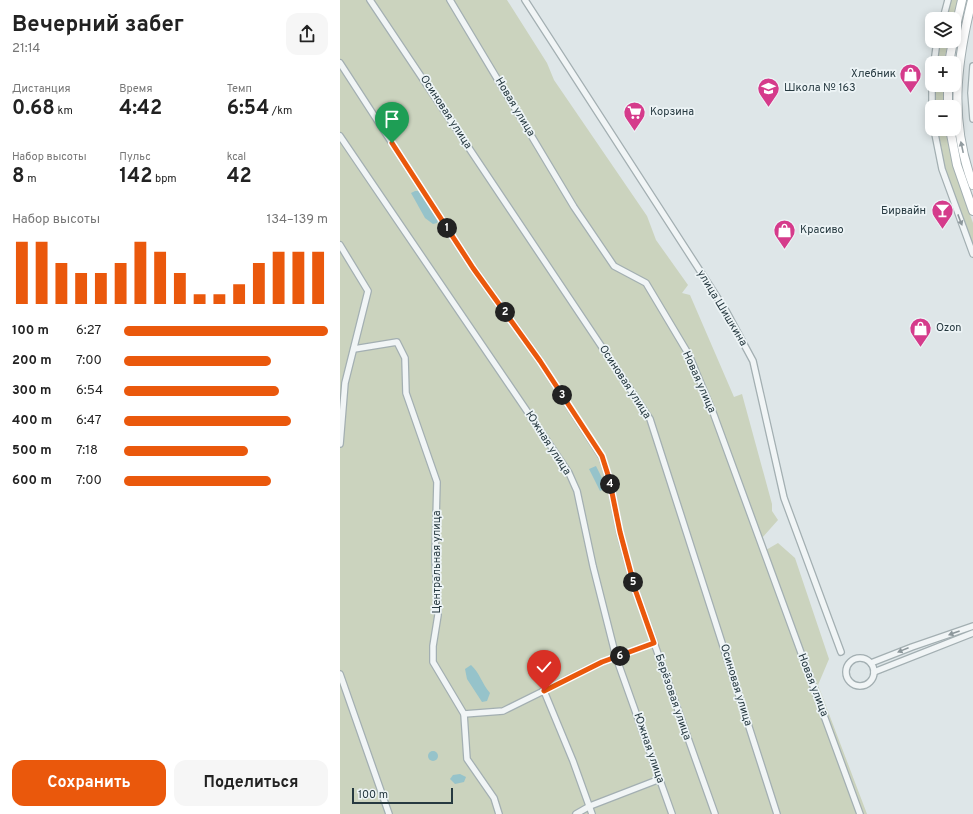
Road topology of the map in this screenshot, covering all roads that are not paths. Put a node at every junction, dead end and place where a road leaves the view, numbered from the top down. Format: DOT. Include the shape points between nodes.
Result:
graph roads {
  1 [pos="370,0"];
  2 [pos="450,0"];
  3 [pos="525,0"];
  4 [pos="948,0"];
  5 [pos="962,0"];
  6 [pos="972,0"];
  7 [pos="945,12"];
  8 [pos="959,12"];
  9 [pos="340,63"];
  10 [pos="973,66"];
  11 [pos="973,119"];
  12 [pos="340,136"];
  13 [pos="936,136"];
  14 [pos="951,136"];
  15 [pos="973,185"];
  16 [pos="973,211"];
  17 [pos="340,245"];
  18 [pos="973,254"];
  19 [pos="354,348"];
  20 [pos="340,444"];
  21 [pos="973,626"];
  22 [pos="973,633"];
  23 [pos="654,643"];
  24 [pos="841,652"];
  25 [pos="616,657"];
  26 [pos="871,663"];
  27 [pos="874,672"];
  28 [pos="340,674"];
  29 [pos="544,691"];
  30 [pos="464,714"];
  31 [pos="660,779"];
  32 [pos="590,806"];
  33 [pos="389,814"];
  34 [pos="499,814"];
  35 [pos="576,814"];
  36 [pos="592,814"];
  37 [pos="672,814"];
  38 [pos="714,814"];
  39 [pos="777,814"];
  40 [pos="860,814"];
  1 -- 39 [label="street, Осиновая улица" via="650,419"];
  2 -- 40 [label="street, Новая улица" via="574,206 614,266 646,283 689,355 714,415"];
  3 -- 24 [label="street, улица Шишкина" via="667,218 744,342 753,362 784,498"];
  4 -- 7 [label="street"];
  5 -- 8 [label="street"];
  15 -- 6 [label="street, one-way" via="959,129 956,93 959,56"];
  9 -- 23 [label="street, Берёзовая улица" via="469,262 540,361 602,456 636,592"];
  10 -- 11 [label="street"];
  12 -- 25 [label="street, Южная улица" via="569,473 577,491"];
  13 -- 18 [label="street, one-way" via="946,182"];
  14 -- 16 [label="street" via="957,165"];
  17 -- 19 [label="street" via="368,291"];
  19 -- 20 [label="street" via="345,383"];
  19 -- 30 [label="street, Центральная улица" via="397,342 405,358 406,392 437,482 435,558 438,615 433,662"];
  21 -- 26 [label="street, one-way"];
  22 -- 27 [label="street"];
  23 -- 25 [label="street"];
  23 -- 38 [label="street, Берёзовая улица"];
  25 -- 29 [label="street" via="566,678"];
  25 -- 31 [label="street, Южная улица"];
  26 -- 27 [label="street"];
  26 -- 27 [label="street" via="862,658 853,660 846,668 847,677 853,685 863,686 871,681"];
  28 -- 33 [label="street"];
  29 -- 30 [label="street" via="502,711"];
  29 -- 32 [label="street"];
  30 -- 34 [label="street, Центральная улица" via="467,759 494,798"];
  31 -- 32 [label="street"];
  31 -- 37 [label="street, Южная улица"];
  32 -- 35 [label="street"];
  32 -- 36 [label="street"];
}
